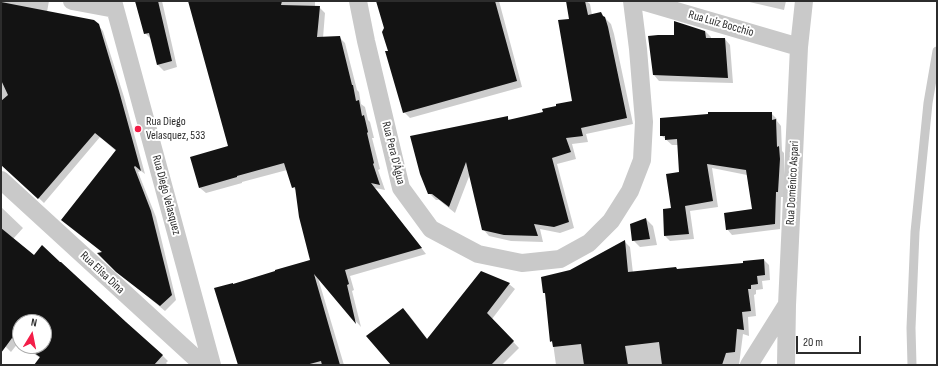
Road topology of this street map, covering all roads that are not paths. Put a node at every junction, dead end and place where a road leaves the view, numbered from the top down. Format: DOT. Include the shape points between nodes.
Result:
graph roads {
  1 [pos="72,1"];
  2 [pos="358,1"];
  3 [pos="632,1"];
  4 [pos="642,1"];
  5 [pos="804,1"];
  6 [pos="114,5"];
  7 [pos="799,47"];
  8 [pos="937,52"];
  9 [pos="1,180"];
  10 [pos="787,305"];
  11 [pos="203,365"];
  12 [pos="212,365"];
  13 [pos="749,365"];
  14 [pos="786,365"];
  15 [pos="912,365"];
  1 -- 6 [label="street"];
  2 -- 3 [label="street, Rua Pera D'Água" via="401,188 431,229 478,254 522,263 560,259 589,243 611,221 630,191 642,160 644,122"];
  4 -- 7 [label="street, Rua Luiz Bocchio"];
  5 -- 7 [label="street, Rua Domênico Aspari"];
  6 -- 12 [label="street, Rua Diego Velasquez"];
  7 -- 10 [label="street, Rua Domênico Aspari"];
  8 -- 15 [label="lane" via="928,103 915,232 910,328"];
  9 -- 11 [label="street, Rua Elisa Dina"];
  10 -- 13 [label="street"];
  10 -- 14 [label="street, Rua Domênico Aspari"];
}
